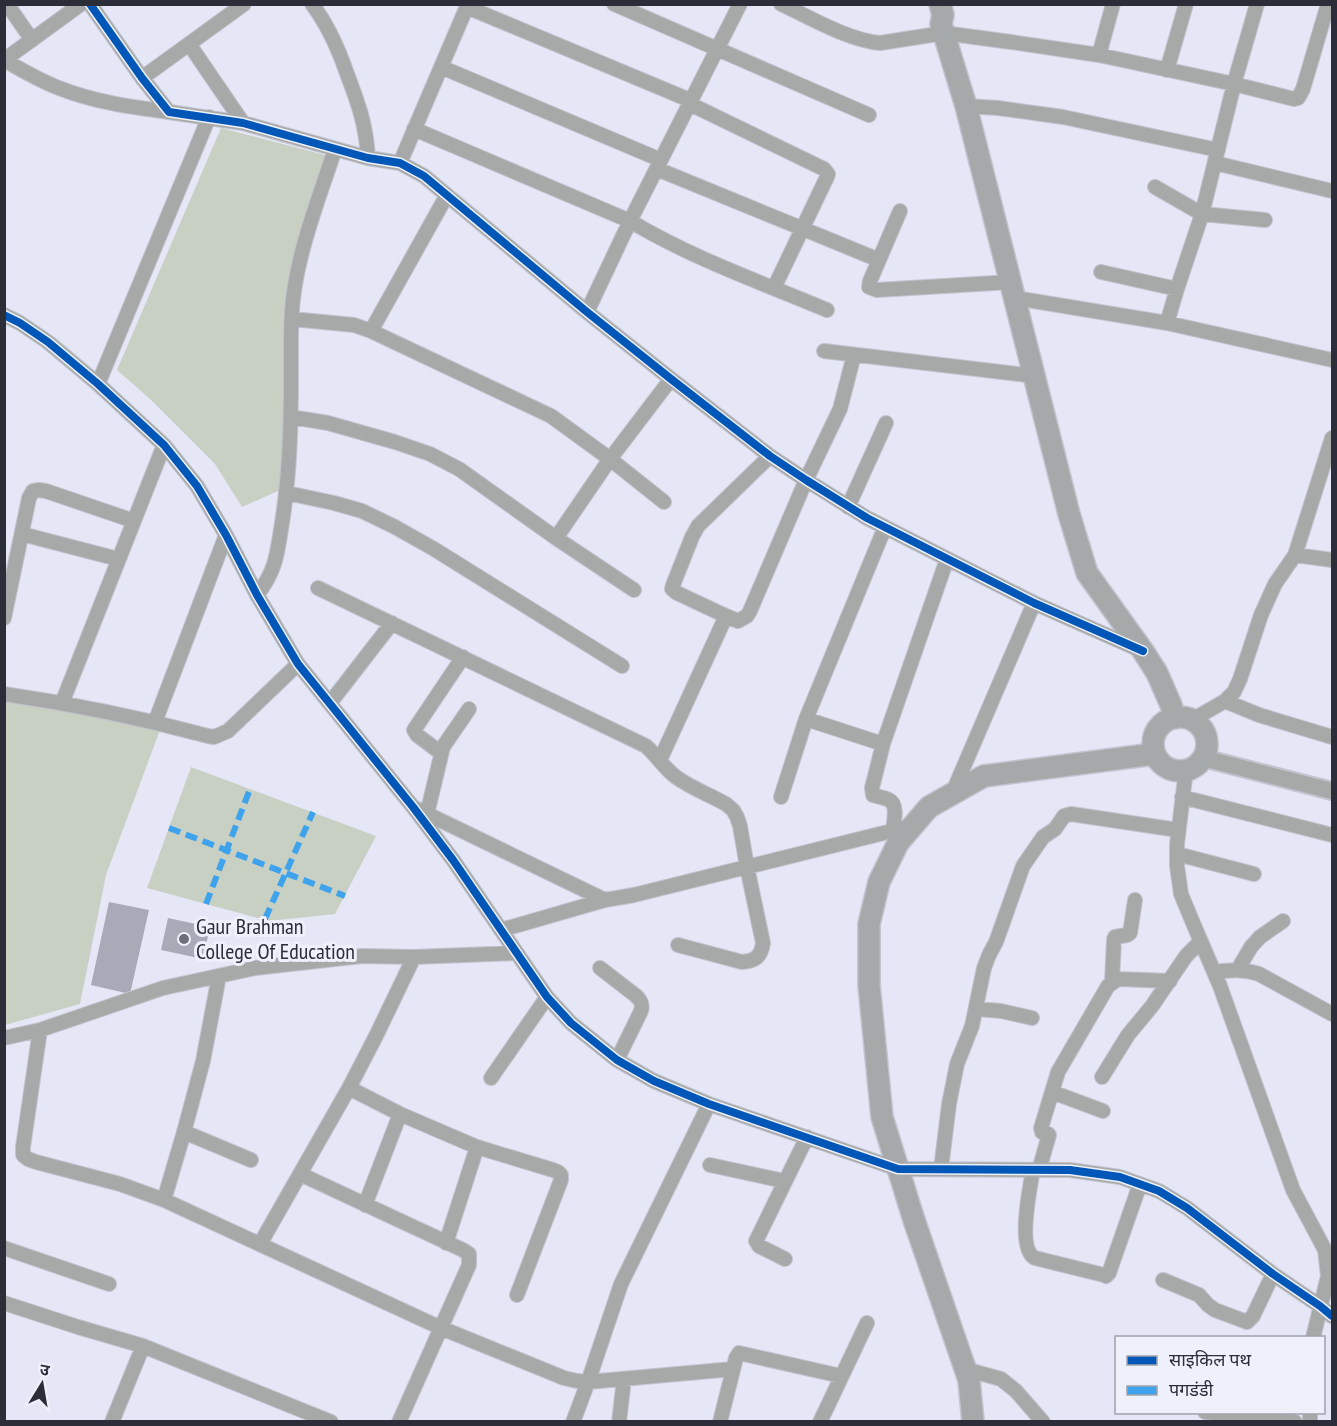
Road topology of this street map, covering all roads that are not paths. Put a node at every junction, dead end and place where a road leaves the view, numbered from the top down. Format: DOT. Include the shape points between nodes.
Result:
graph roads {
  1 [pos="7,4"];
  2 [pos="81,4"];
  3 [pos="90,4"];
  4 [pos="244,4"];
  5 [pos="312,4"];
  6 [pos="614,4"];
  7 [pos="740,4"];
  8 [pos="781,4"];
  9 [pos="926,4"];
  10 [pos="1113,4"];
  11 [pos="1186,4"];
  12 [pos="1257,4"];
  13 [pos="1329,4"];
  14 [pos="467,6"];
  15 [pos="942,21"];
  16 [pos="32,40"];
  17 [pos="189,44"];
  18 [pos="718,50"];
  19 [pos="1099,55"];
  20 [pos="4,60"];
  21 [pos="441,67"];
  22 [pos="1167,70"];
  23 [pos="141,78"];
  24 [pos="1234,84"];
  25 [pos="691,102"];
  26 [pos="966,106"];
  27 [pos="169,111"];
  28 [pos="869,115"];
  29 [pos="209,117"];
  30 [pos="243,123"];
  31 [pos="414,129"];
  32 [pos="335,149"];
  33 [pos="1217,156"];
  34 [pos="368,158"];
  35 [pos="400,163"];
  36 [pos="659,165"];
  37 [pos="1155,187"];
  38 [pos="1332,191"];
  39 [pos="447,195"];
  40 [pos="900,211"];
  41 [pos="1202,214"];
  42 [pos="1265,220"];
  43 [pos="630,221"];
  44 [pos="802,228"];
  45 [pos="879,260"];
  46 [pos="1101,272"];
  47 [pos="774,288"];
  48 [pos="1177,289"];
  49 [pos="1013,290"];
  50 [pos="827,310"];
  51 [pos="587,312"];
  52 [pos="4,315"];
  53 [pos="292,319"];
  54 [pos="1167,323"];
  55 [pos="371,331"];
  56 [pos="824,351"];
  57 [pos="854,355"];
  58 [pos="1332,360"];
  59 [pos="1035,375"];
  60 [pos="671,379"];
  61 [pos="98,384"];
  62 [pos="291,417"];
  63 [pos="886,423"];
  64 [pos="1332,438"];
  65 [pos="164,445"];
  66 [pos="770,456"];
  67 [pos="610,459"];
  68 [pos="806,480"];
  69 [pos="287,493"];
  70 [pos="664,502"];
  71 [pos="848,507"];
  72 [pos="134,521"];
  73 [pos="885,528"];
  74 [pos="22,534"];
  75 [pos="226,535"];
  76 [pos="556,538"];
  77 [pos="1295,555"];
  78 [pos="118,559"];
  79 [pos="947,559"];
  80 [pos="1332,560"];
  81 [pos="318,588"];
  82 [pos="634,590"];
  83 [pos="257,595"];
  84 [pos="1034,603"];
  85 [pos="726,616"];
  86 [pos="4,618"];
  87 [pos="392,623"];
  88 [pos="1143,651"];
  89 [pos="463,657"];
  90 [pos="298,664"];
  91 [pos="622,666"];
  92 [pos="4,694"];
  93 [pos="1225,701"];
  94 [pos="62,703"];
  95 [pos="330,703"];
  96 [pos="469,709"];
  97 [pos="806,719"];
  98 [pos="1183,719"];
  99 [pos="155,722"];
  100 [pos="1332,737"];
  101 [pos="883,744"];
  102 [pos="441,753"];
  103 [pos="1154,754"];
  104 [pos="660,760"];
  105 [pos="1194,764"];
  106 [pos="1332,791"];
  107 [pos="952,794"];
  108 [pos="781,797"];
  109 [pos="1182,797"];
  110 [pos="413,807"];
  111 [pos="427,814"];
  112 [pos="903,828"];
  113 [pos="1178,830"];
  114 [pos="1332,835"];
  115 [pos="1177,854"];
  116 [pos="747,867"];
  117 [pos="1254,874"];
  118 [pos="605,900"];
  119 [pos="1135,900"];
  120 [pos="1283,921"];
  121 [pos="501,930"];
  122 [pos="1201,941"];
  123 [pos="678,945"];
  124 [pos="517,953"];
  125 [pos="414,957"];
  126 [pos="600,968"];
  127 [pos="1238,969"];
  128 [pos="1214,972"];
  129 [pos="219,976"];
  130 [pos="1170,981"];
  131 [pos="1112,982"];
  132 [pos="547,997"];
  133 [pos="977,1009"];
  134 [pos="1332,1014"];
  135 [pos="1032,1018"];
  136 [pos="40,1030"];
  137 [pos="4,1038"];
  138 [pos="617,1060"];
  139 [pos="1102,1077"];
  140 [pos="491,1078"];
  141 [pos="349,1089"];
  142 [pos="1052,1092"];
  143 [pos="709,1104"];
  144 [pos="1103,1112"];
  145 [pos="400,1114"];
  146 [pos="184,1132"];
  147 [pos="807,1137"];
  148 [pos="477,1147"];
  149 [pos="251,1160"];
  150 [pos="710,1166"];
  151 [pos="898,1169"];
  152 [pos="941,1169"];
  153 [pos="1036,1170"];
  154 [pos="300,1174"];
  155 [pos="784,1181"];
  156 [pos="1140,1184"];
  157 [pos="164,1200"];
  158 [pos="365,1205"];
  159 [pos="446,1243"];
  160 [pos="260,1244"];
  161 [pos="4,1248"];
  162 [pos="785,1259"];
  163 [pos="1272,1274"];
  164 [pos="1162,1280"];
  165 [pos="109,1284"];
  166 [pos="517,1294"];
  167 [pos="4,1303"];
  168 [pos="1320,1306"];
  169 [pos="1332,1316"];
  170 [pos="867,1323"];
  171 [pos="441,1329"];
  172 [pos="1313,1336"];
  173 [pos="143,1346"];
  174 [pos="733,1369"];
  175 [pos="965,1369"];
  176 [pos="842,1376"];
  177 [pos="624,1379"];
  178 [pos="588,1382"];
  179 [pos="1215,1414"];
  180 [pos="112,1422"];
  181 [pos="330,1422"];
  182 [pos="399,1422"];
  183 [pos="573,1422"];
  184 [pos="619,1422"];
  185 [pos="720,1422"];
  186 [pos="820,1422"];
  187 [pos="973,1422"];
  188 [pos="1043,1422"];
  189 [pos="1295,1422"];
  1 -- 16 [label="street"];
  2 -- 16 [label="street"];
  3 -- 23 [label="street"];
  4 -- 17 [label="street"];
  5 -- 34 [label="street" via="338,50 360,108"];
  6 -- 18 [label="street"];
  7 -- 18 [label="street"];
  8 -- 15 [label="street" via="870,42 880,43"];
  9 -- 15 [label="highway" via="929,17"];
  10 -- 19 [label="street"];
  11 -- 22 [label="street"];
  12 -- 24 [label="street"];
  13 -- 24 [label="street" via="1298,99"];
  14 -- 21 [label="street"];
  14 -- 25 [label="street"];
  15 -- 19 [label="street" via="1011,42"];
  15 -- 26 [label="highway"];
  16 -- 20 [label="street"];
  17 -- 23 [label="street"];
  17 -- 30 [label="street"];
  18 -- 25 [label="street"];
  18 -- 28 [label="street"];
  19 -- 22 [label="street"];
  20 -- 27 [label="street" via="83,97"];
  21 -- 31 [label="street"];
  21 -- 36 [label="street"];
  22 -- 24 [label="street"];
  23 -- 27 [label="street"];
  24 -- 33 [label="street"];
  25 -- 36 [label="street"];
  25 -- 44 [label="street" via="826,171 827,177"];
  26 -- 33 [label="street" via="1063,117"];
  26 -- 49 [label="highway"];
  27 -- 29 [label="street"];
  29 -- 30 [label="street"];
  29 -- 61 [label="street"];
  30 -- 32 [label="street"];
  31 -- 35 [label="street"];
  31 -- 43 [label="street"];
  32 -- 34 [label="street"];
  32 -- 53 [label="street" via="303,250"];
  33 -- 38 [label="street"];
  33 -- 41 [label="street"];
  34 -- 35 [label="street"];
  35 -- 39 [label="street"];
  36 -- 43 [label="street"];
  36 -- 44 [label="street"];
  37 -- 41 [label="street"];
  39 -- 51 [label="street"];
  39 -- 55 [label="street"];
  40 -- 45 [label="street"];
  41 -- 42 [label="street"];
  41 -- 48 [label="street"];
  43 -- 47 [label="street" via="690,253"];
  43 -- 51 [label="street"];
  44 -- 45 [label="street"];
  44 -- 47 [label="street"];
  45 -- 49 [label="street" via="869,284 872,289"];
  46 -- 48 [label="street"];
  47 -- 50 [label="street"];
  48 -- 54 [label="street"];
  49 -- 54 [label="street"];
  49 -- 59 [label="highway"];
  51 -- 60 [label="street"];
  52 -- 61 [label="street" via="48,342"];
  53 -- 55 [label="street" via="354,325"];
  53 -- 62 [label="street"];
  54 -- 58 [label="street"];
  55 -- 67 [label="street" via="551,416"];
  56 -- 57 [label="street"];
  57 -- 59 [label="street"];
  57 -- 68 [label="street" via="840,409"];
  59 -- 88 [label="highway" via="1087,573"];
  60 -- 66 [label="street"];
  60 -- 67 [label="street"];
  61 -- 65 [label="street"];
  62 -- 69 [label="street"];
  62 -- 76 [label="street" via="328,423 430,454 459,469"];
  63 -- 71 [label="street"];
  64 -- 77 [label="street"];
  65 -- 72 [label="street"];
  65 -- 75 [label="street" via="197,486"];
  66 -- 68 [label="street"];
  66 -- 85 [label="street" via="698,526 673,585 676,593"];
  67 -- 70 [label="street"];
  67 -- 76 [label="street"];
  68 -- 71 [label="street"];
  68 -- 85 [label="street" via="750,611 738,621"];
  69 -- 83 [label="street" via="275,562"];
  69 -- 91 [label="street" via="362,511 395,527"];
  71 -- 73 [label="street"];
  72 -- 74 [label="street" via="39,490 29,498"];
  72 -- 78 [label="street"];
  73 -- 79 [label="street"];
  73 -- 97 [label="street"];
  74 -- 78 [label="street"];
  74 -- 86 [label="street"];
  75 -- 83 [label="street"];
  75 -- 99 [label="street"];
  76 -- 82 [label="street"];
  77 -- 80 [label="street"];
  77 -- 93 [label="street" via="1268,598 1240,679"];
  78 -- 94 [label="street"];
  79 -- 84 [label="street"];
  79 -- 101 [label="street"];
  81 -- 87 [label="street"];
  83 -- 90 [label="street"];
  84 -- 88 [label="street"];
  84 -- 107 [label="street"];
  85 -- 104 [label="street"];
  87 -- 89 [label="street"];
  87 -- 95 [label="street"];
  88 -- 98 [label="highway" via="1171,705"];
  89 -- 102 [label="street" via="414,730"];
  89 -- 104 [label="street" via="646,746"];
  90 -- 95 [label="street"];
  90 -- 99 [label="street" via="228,730 214,737"];
  92 -- 94 [label="street"];
  93 -- 98 [label="street"];
  93 -- 100 [label="street"];
  94 -- 99 [label="street"];
  95 -- 110 [label="street"];
  96 -- 102 [label="street"];
  97 -- 101 [label="street"];
  97 -- 108 [label="street"];
  98 -- 103 [label="highway" via="1163,723 1157,729"];
  98 -- 105 [label="highway" via="1203,730 1206,746"];
  101 -- 112 [label="street" via="872,792 892,801"];
  102 -- 111 [label="street"];
  103 -- 105 [label="highway" via="1177,771"];
  103 -- 107 [label="highway" via="984,776"];
  104 -- 116 [label="street" via="677,778 733,810"];
  105 -- 106 [label="street"];
  105 -- 109 [label="street"];
  107 -- 112 [label="highway"];
  109 -- 113 [label="street"];
  109 -- 114 [label="street"];
  110 -- 111 [label="street"];
  110 -- 121 [label="street"];
  111 -- 118 [label="street"];
  112 -- 116 [label="street"];
  112 -- 151 [label="highway" via="879,882 869,924 868,985 882,1117"];
  113 -- 115 [label="street"];
  113 -- 133 [label="street" via="1064,816 1023,866 984,968"];
  115 -- 117 [label="street"];
  115 -- 122 [label="street" via="1181,894"];
  116 -- 118 [label="street"];
  116 -- 123 [label="street" via="763,944 758,958 742,962"];
  118 -- 121 [label="street"];
  119 -- 131 [label="street" via="1130,933 1114,939"];
  120 -- 127 [label="street" via="1256,942"];
  121 -- 124 [label="street"];
  122 -- 128 [label="street"];
  122 -- 130 [label="street"];
  124 -- 125 [label="street"];
  124 -- 132 [label="street"];
  125 -- 129 [label="street" via="362,956"];
  125 -- 141 [label="street"];
  126 -- 138 [label="street" via="642,1005"];
  127 -- 128 [label="street"];
  127 -- 134 [label="street" via="1270,979"];
  128 -- 168 [label="street" via="1293,1190 1325,1250 1328,1276"];
  129 -- 136 [label="street" via="163,988"];
  129 -- 146 [label="street"];
  130 -- 131 [label="street"];
  130 -- 139 [label="street" via="1128,1035"];
  131 -- 142 [label="street" via="1063,1061"];
  132 -- 138 [label="street" via="571,1023"];
  132 -- 140 [label="street"];
  133 -- 135 [label="street"];
  133 -- 152 [label="street" via="957,1064"];
  136 -- 137 [label="street"];
  136 -- 157 [label="street" via="23,1155"];
  138 -- 143 [label="street"];
  141 -- 145 [label="street"];
  141 -- 154 [label="street"];
  142 -- 144 [label="street"];
  142 -- 153 [label="street" via="1041,1128 1049,1137"];
  143 -- 147 [label="street"];
  143 -- 178 [label="street" via="621,1284"];
  145 -- 148 [label="street"];
  145 -- 158 [label="street"];
  146 -- 149 [label="street"];
  146 -- 157 [label="street"];
  147 -- 151 [label="street"];
  147 -- 155 [label="street"];
  148 -- 159 [label="street"];
  148 -- 166 [label="street" via="561,1175"];
  150 -- 155 [label="street"];
  151 -- 152 [label="street"];
  151 -- 175 [label="highway"];
  152 -- 153 [label="street"];
  153 -- 156 [label="street" via="1070,1170"];
  153 -- 156 [label="street" via="1025,1216 1031,1256 1106,1276"];
  154 -- 158 [label="street"];
  154 -- 160 [label="street"];
  155 -- 162 [label="street" via="756,1241"];
  156 -- 163 [label="street" via="1187,1208"];
  157 -- 160 [label="street"];
  158 -- 159 [label="street"];
  159 -- 171 [label="street" via="469,1254 470,1260"];
  160 -- 171 [label="street"];
  161 -- 165 [label="street"];
  163 -- 164 [label="street" via="1247,1322 1215,1310 1199,1295"];
  163 -- 168 [label="street"];
  167 -- 173 [label="street"];
  168 -- 169 [label="street"];
  168 -- 172 [label="street"];
  170 -- 176 [label="street"];
  171 -- 178 [label="street" via="564,1377"];
  171 -- 182 [label="street"];
  173 -- 180 [label="street"];
  173 -- 181 [label="street"];
  174 -- 176 [label="street" via="737,1355 742,1352"];
  174 -- 177 [label="street"];
  174 -- 185 [label="street"];
  175 -- 187 [label="highway"];
  175 -- 188 [label="street" via="1001,1379"];
  176 -- 186 [label="street"];
  177 -- 178 [label="street"];
  177 -- 184 [label="street"];
  178 -- 183 [label="street"];
  179 -- 189 [label="street"];
}
